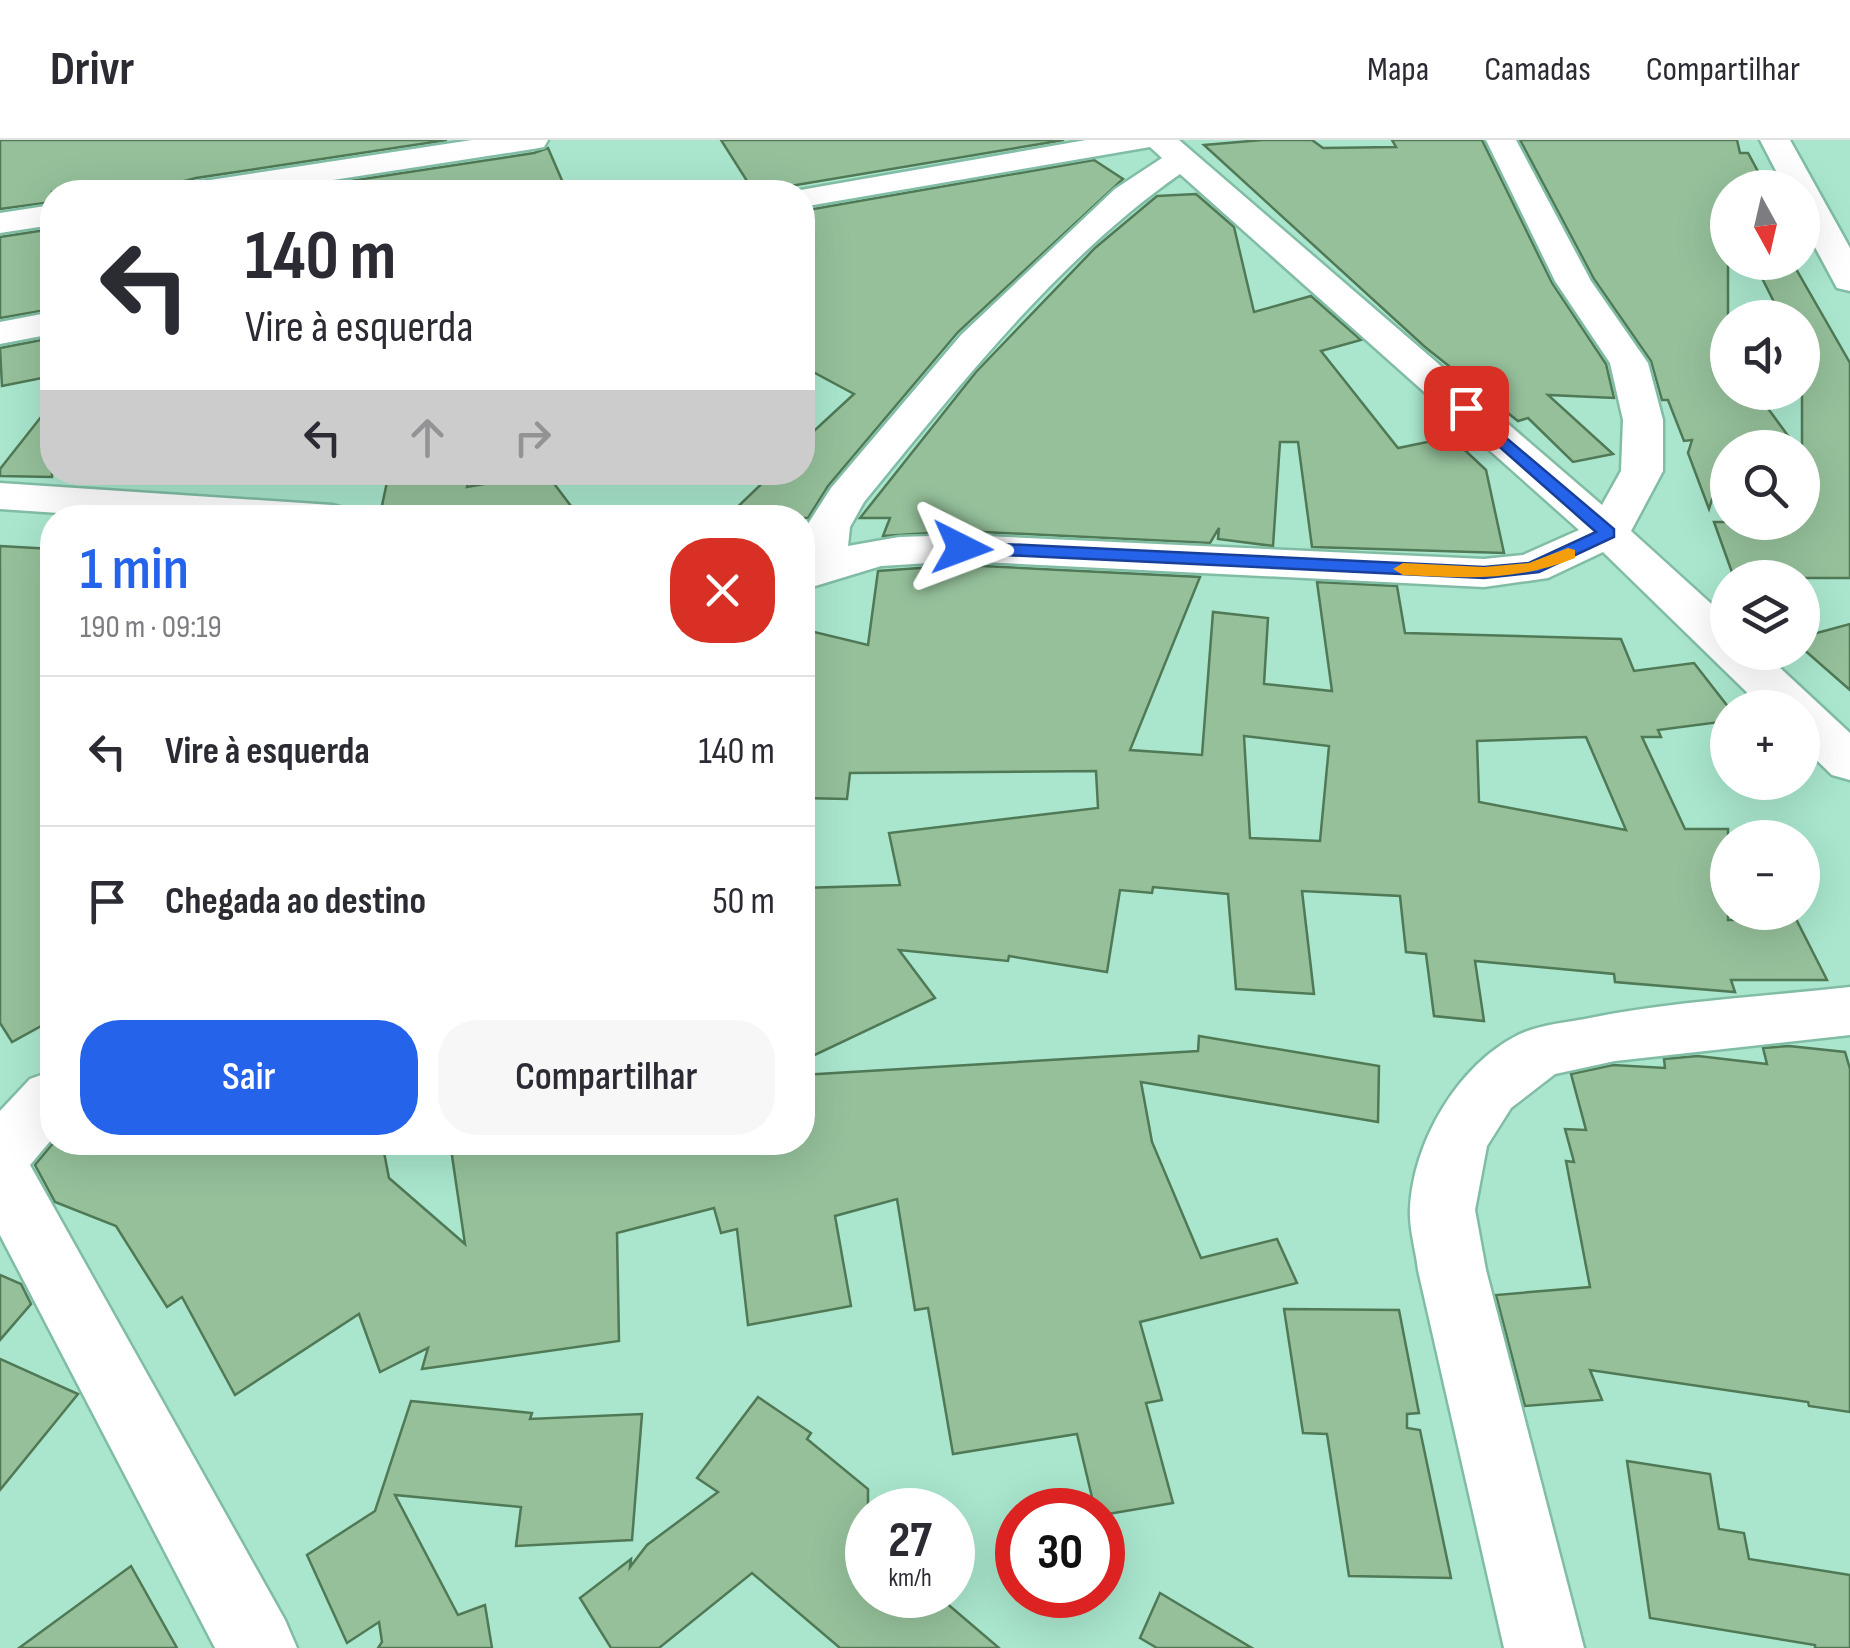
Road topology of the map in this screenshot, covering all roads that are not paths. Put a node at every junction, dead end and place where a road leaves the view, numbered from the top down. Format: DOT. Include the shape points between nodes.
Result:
graph roads {
  1 [pos="533,140"];
  2 [pos="1142,140"];
  3 [pos="1502,140"];
  4 [pos="1776,140"];
  5 [pos="1170,149"];
  6 [pos="1792,170"];
  7 [pos="275,180"];
  8 [pos="815,194"];
  9 [pos="40,217"];
  10 [pos="0,223"];
  11 [pos="1820,223"];
  12 [pos="1850,280"];
  13 [pos="40,325"];
  14 [pos="0,333"];
  15 [pos="0,496"];
  16 [pos="136,505"];
  17 [pos="1608,533"];
  18 [pos="815,568"];
  19 [pos="815,571"];
  20 [pos="1710,629"];
  21 [pos="1753,670"];
  22 [pos="1774,690"];
  23 [pos="1820,734"];
  24 [pos="1850,762"];
  25 [pos="1850,1011"];
  26 [pos="40,1109"];
  27 [pos="0,1154"];
  28 [pos="0,1172"];
  29 [pos="257,1648"];
  30 [pos="1544,1648"];
  1 -- 7 [label="street"];
  2 -- 8 [label="street"];
  3 -- 17 [label="street" via="1573,281 1628,363 1642,420 1642,471"];
  4 -- 6 [label="street"];
  5 -- 17 [label="street"];
  5 -- 18 [label="street" via="974,343 846,497"];
  9 -- 10 [label="street"];
  11 -- 12 [label="street"];
  13 -- 14 [label="street"];
  15 -- 16 [label="street"];
  17 -- 19 [label="street" via="1532,568 1484,573 962,548 878,550"];
  17 -- 20 [label="street"];
  21 -- 22 [label="street"];
  23 -- 24 [label="street"];
  25 -- 30 [label="street" via="1615,1037 1539,1053 1489,1090 1457,1140 1442,1210 1452,1270"];
  26 -- 27 [label="street"];
  28 -- 29 [label="street"];
}
